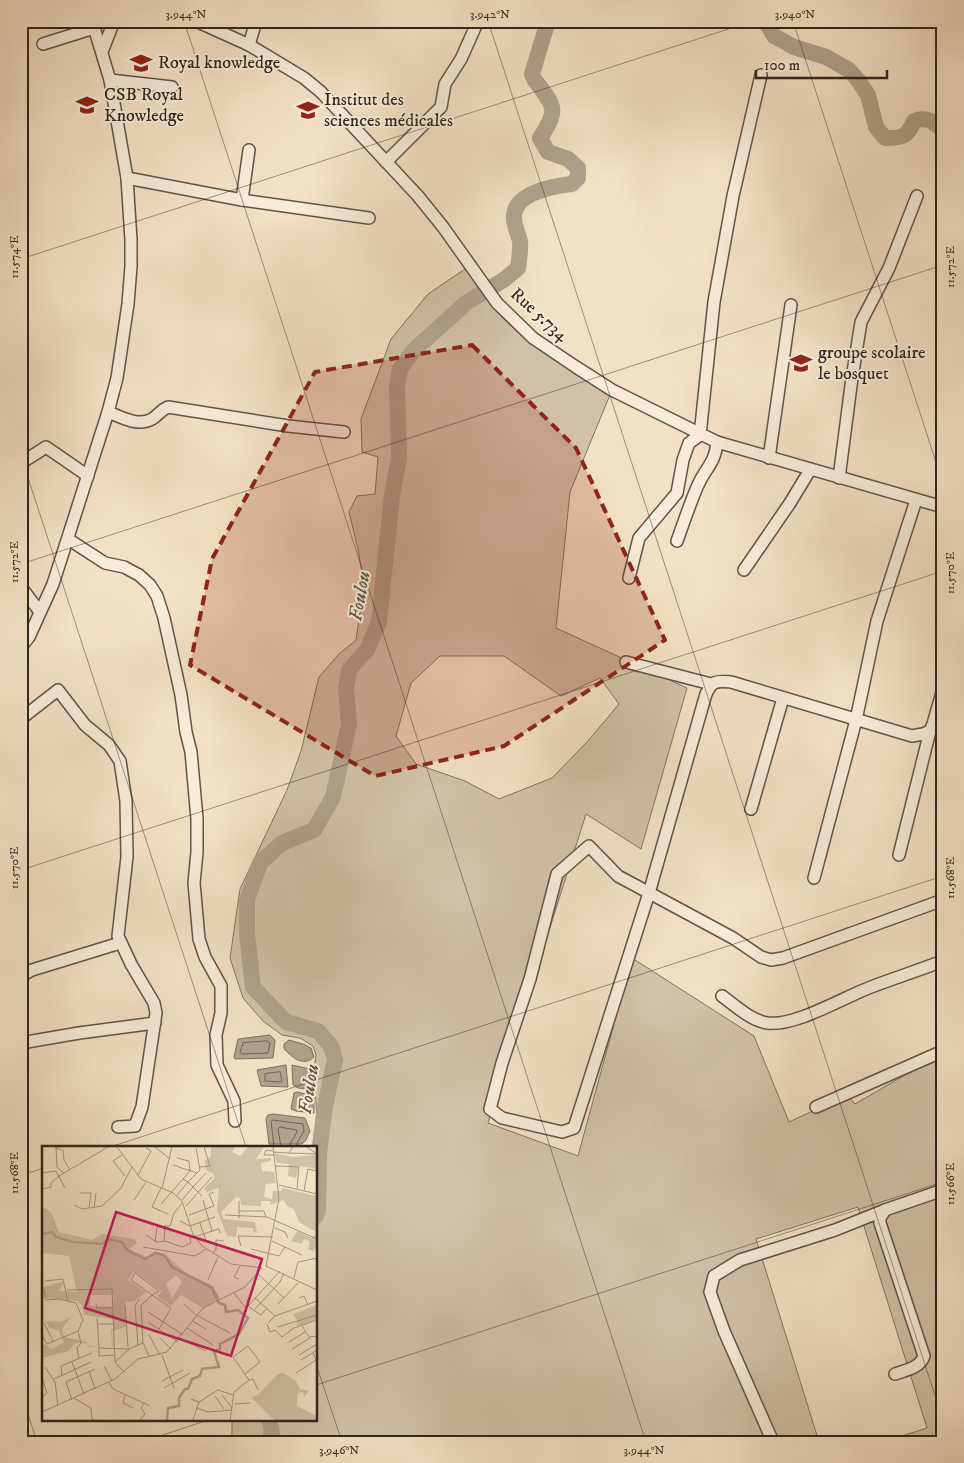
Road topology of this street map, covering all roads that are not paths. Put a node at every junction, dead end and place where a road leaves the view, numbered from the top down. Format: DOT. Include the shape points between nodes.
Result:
graph roads {
  1 [pos="114,21"];
  2 [pos="256,21"];
  3 [pos="478,21"];
  4 [pos="197,22"];
  5 [pos="90,24"];
  6 [pos="43,44"];
  7 [pos="249,45"];
  8 [pos="101,48"];
  9 [pos="762,75"];
  10 [pos="110,80"];
  11 [pos="172,87"];
  12 [pos="249,150"];
  13 [pos="386,162"];
  14 [pos="127,178"];
  15 [pos="917,196"];
  16 [pos="242,200"];
  17 [pos="369,218"];
  18 [pos="791,306"];
  19 [pos="108,412"];
  20 [pos="344,432"];
  21 [pos="700,435"];
  22 [pos="717,442"];
  23 [pos="769,458"];
  24 [pos="21,464"];
  25 [pos="810,470"];
  26 [pos="88,476"];
  27 [pos="839,478"];
  28 [pos="916,500"];
  29 [pos="943,507"];
  30 [pos="68,539"];
  31 [pos="677,541"];
  32 [pos="744,570"];
  33 [pos="629,578"];
  34 [pos="21,587"];
  35 [pos="40,612"];
  36 [pos="21,647"];
  37 [pos="626,662"];
  38 [pos="711,684"];
  39 [pos="943,689"];
  40 [pos="783,698"];
  41 [pos="21,716"];
  42 [pos="856,720"];
  43 [pos="930,730"];
  44 [pos="752,809"];
  45 [pos="899,855"];
  46 [pos="814,878"];
  47 [pos="649,893"];
  48 [pos="943,900"];
  49 [pos="120,943"];
  50 [pos="943,962"];
  51 [pos="21,976"];
  52 [pos="722,996"];
  53 [pos="155,1023"];
  54 [pos="21,1043"];
  55 [pos="943,1051"];
  56 [pos="816,1107"];
  57 [pos="235,1121"];
  58 [pos="118,1127"];
  59 [pos="943,1190"];
  60 [pos="885,1210"];
  61 [pos="895,1374"];
  62 [pos="773,1442"];
  1 -- 8 [label="street"];
  2 -- 7 [label="street"];
  3 -- 13 [label="street" via="461,59 445,84 441,107"];
  4 -- 7 [label="street, Rue 5.734"];
  5 -- 6 [label="street"];
  5 -- 8 [label="street"];
  7 -- 13 [label="street, Rue 5.734" via="321,92"];
  8 -- 10 [label="street"];
  9 -- 21 [label="street" via="733,196 714,302"];
  10 -- 11 [label="street"];
  10 -- 14 [label="street"];
  12 -- 16 [label="street"];
  13 -- 21 [label="street, Rue 5.734" via="443,227 497,303 532,338 612,390"];
  14 -- 16 [label="street"];
  14 -- 19 [label="street" via="131,266 124,338"];
  15 -- 27 [label="street" via="889,268 861,322"];
  16 -- 17 [label="street"];
  18 -- 23 [label="street"];
  19 -- 20 [label="street" via="144,422 168,407"];
  19 -- 26 [label="street"];
  21 -- 22 [label="street, Rue 5.734"];
  21 -- 33 [label="street" via="689,443 677,493 639,538"];
  22 -- 23 [label="street, Rue 5.734"];
  22 -- 31 [label="street" via="714,459 698,486"];
  23 -- 25 [label="street, Rue 5.734"];
  24 -- 26 [label="street" via="46,447"];
  25 -- 27 [label="street, Rue 5.734"];
  25 -- 32 [label="street"];
  26 -- 30 [label="street"];
  27 -- 28 [label="street, Rue 5.734"];
  28 -- 29 [label="street, Rue 5.734"];
  28 -- 42 [label="street" via="877,621"];
  30 -- 35 [label="street"];
  30 -- 57 [label="street" via="105,563 124,567 139,575 157,596 164,618 182,695 190,752 197,819 194,884 199,939 221,986 221,1013 216,1035 217,1065 234,1101"];
  34 -- 35 [label="street"];
  35 -- 36 [label="street"];
  37 -- 38 [label="street"];
  38 -- 40 [label="street" via="731,682"];
  38 -- 47 [label="street"];
  39 -- 43 [label="street"];
  40 -- 42 [label="street"];
  40 -- 44 [label="street"];
  41 -- 49 [label="street" via="58,690 85,725 108,745 120,761 126,800 127,857 118,936"];
  42 -- 43 [label="street" via="912,736"];
  42 -- 46 [label="street"];
  43 -- 45 [label="street"];
  47 -- 47 [label="street" via="574,1128 562,1132 502,1118 490,1109 530,979 557,874 589,846 618,876"];
  47 -- 48 [label="street" via="733,938 761,957 772,960"];
  49 -- 51 [label="street"];
  49 -- 53 [label="street" via="154,1003"];
  50 -- 52 [label="street" via="870,987 809,1015 770,1024 757,1021"];
  53 -- 54 [label="street"];
  53 -- 58 [label="street" via="138,1120 135,1126"];
  55 -- 56 [label="street"];
  59 -- 60 [label="street"];
  60 -- 61 [label="street" via="880,1224 924,1356 917,1366"];
  60 -- 62 [label="street" via="835,1230 740,1260 714,1276 710,1292"];
}
